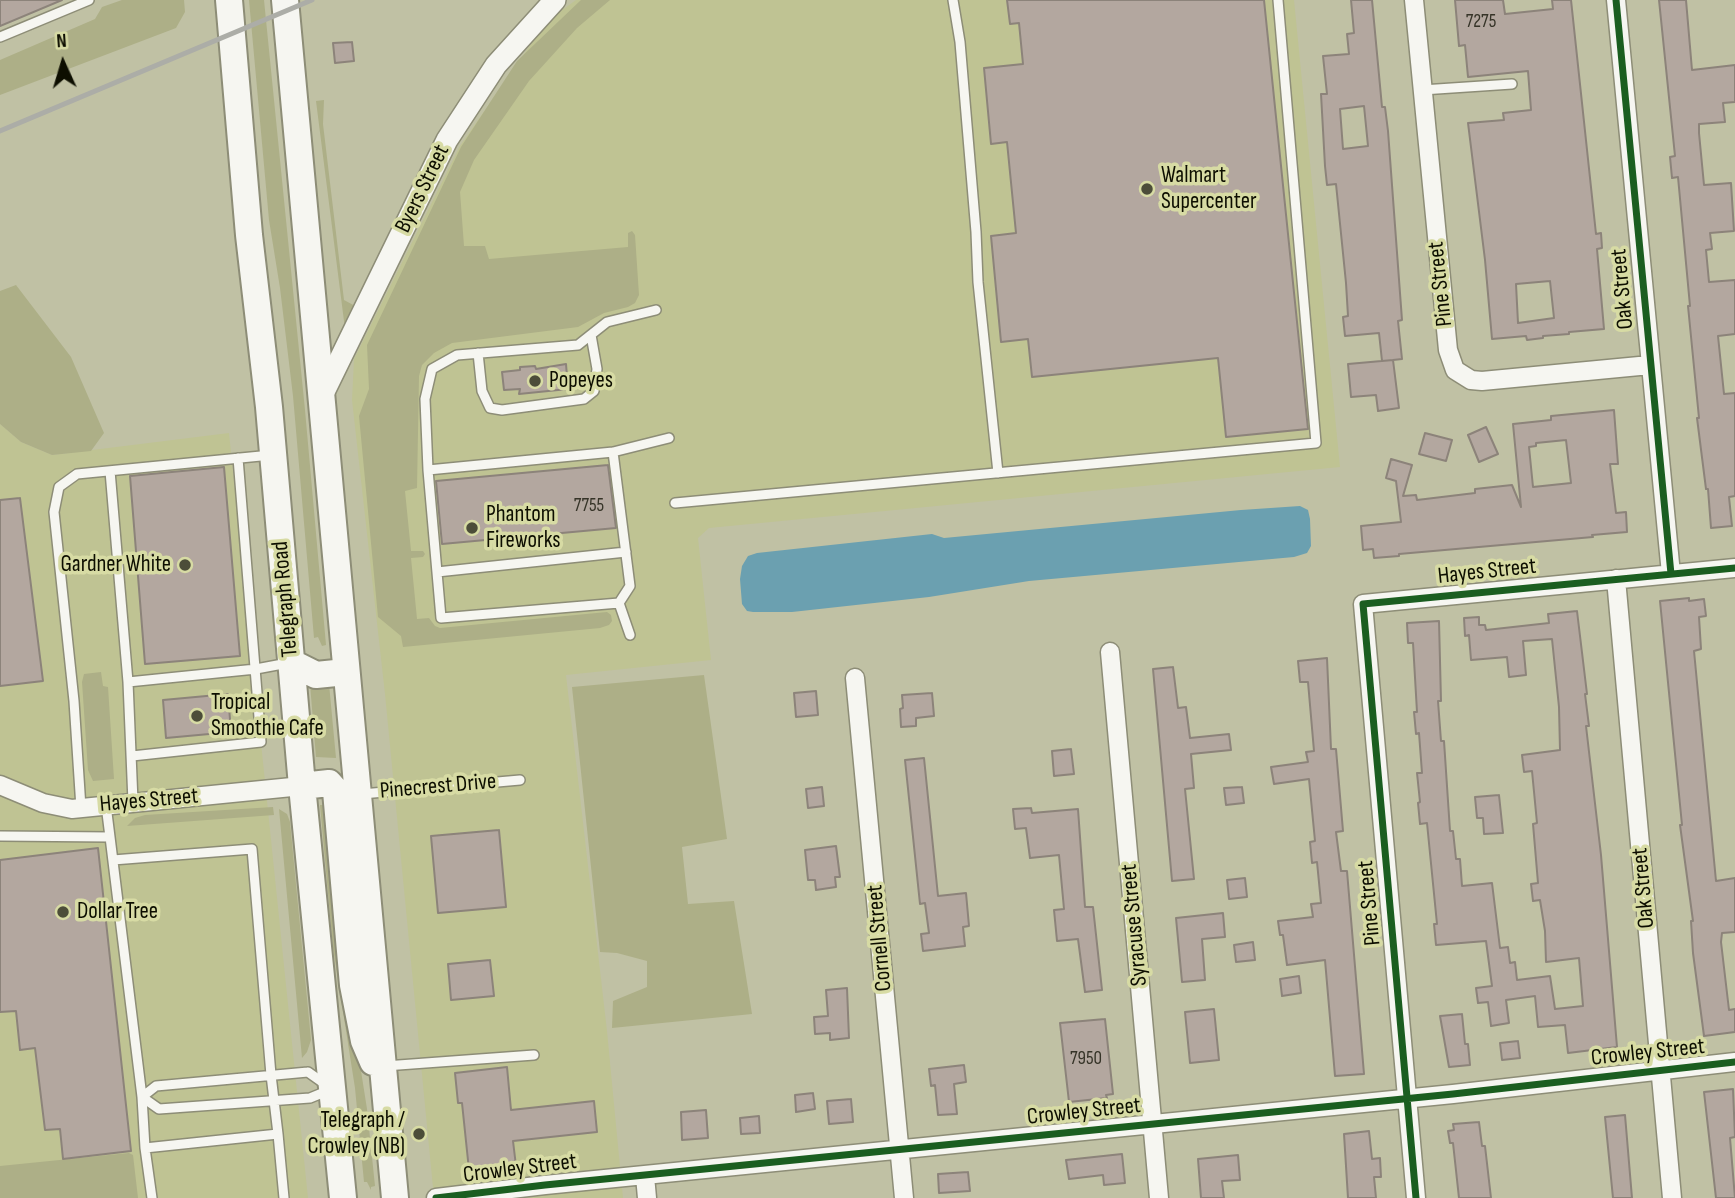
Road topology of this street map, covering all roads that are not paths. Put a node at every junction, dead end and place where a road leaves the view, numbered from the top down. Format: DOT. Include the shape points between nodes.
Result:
graph roads {
  1 [pos="89,0"];
  2 [pos="229,0"];
  3 [pos="285,0"];
  4 [pos="555,0"];
  5 [pos="953,0"];
  6 [pos="1278,0"];
  7 [pos="1414,0"];
  8 [pos="1616,0"];
  9 [pos="0,37"];
  10 [pos="1512,84"];
  11 [pos="1422,90"];
  12 [pos="656,310"];
  13 [pos="591,335"];
  14 [pos="478,354"];
  15 [pos="1650,365"];
  16 [pos="321,398"];
  17 [pos="669,438"];
  18 [pos="613,452"];
  19 [pos="273,455"];
  20 [pos="238,458"];
  21 [pos="428,470"];
  22 [pos="110,471"];
  23 [pos="998,473"];
  24 [pos="675,503"];
  25 [pos="626,552"];
  26 [pos="1735,568"];
  27 [pos="437,572"];
  28 [pos="1671,574"];
  29 [pos="1616,579"];
  30 [pos="619,603"];
  31 [pos="1363,604"];
  32 [pos="630,635"];
  33 [pos="1110,652"];
  34 [pos="292,663"];
  35 [pos="256,669"];
  36 [pos="346,672"];
  37 [pos="855,678"];
  38 [pos="128,682"];
  39 [pos="132,756"];
  40 [pos="520,780"];
  41 [pos="0,785"];
  42 [pos="302,786"];
  43 [pos="357,794"];
  44 [pos="133,802"];
  45 [pos="106,805"];
  46 [pos="81,808"];
  47 [pos="0,836"];
  48 [pos="110,837"];
  49 [pos="113,860"];
  50 [pos="324,1006"];
  51 [pos="534,1055"];
  52 [pos="1735,1062"];
  53 [pos="1660,1070"];
  54 [pos="271,1075"];
  55 [pos="385,1079"];
  56 [pos="332,1088"];
  57 [pos="142,1097"];
  58 [pos="1407,1098"];
  59 [pos="275,1100"];
  60 [pos="1152,1124"];
  61 [pos="278,1134"];
  62 [pos="145,1148"];
  63 [pos="899,1150"];
  64 [pos="645,1176"];
  65 [pos="152,1198"];
  66 [pos="284,1198"];
  67 [pos="343,1198"];
  68 [pos="360,1198"];
  69 [pos="396,1198"];
  70 [pos="436,1198"];
  71 [pos="647,1198"];
  72 [pos="904,1198"];
  73 [pos="1159,1198"];
  74 [pos="1416,1198"];
  75 [pos="1672,1198"];
  1 -- 9 [label="lane"];
  2 -- 19 [label="main road, Telegraph Road"];
  3 -- 16 [label="main road"];
  4 -- 16 [label="street, Byers Street" via="496,65 447,140"];
  5 -- 23 [label="lane"];
  6 -- 23 [label="lane" via="1316,443"];
  7 -- 11 [label="street, Pine Street"];
  8 -- 15 [label="street, Oak Street"];
  10 -- 11 [label="lane"];
  11 -- 15 [label="street, Pine Street" via="1448,350 1455,370 1482,381"];
  12 -- 13 [label="lane" via="607,322"];
  13 -- 14 [label="lane" via="578,345"];
  13 -- 14 [label="lane" via="597,369 594,391 584,399 490,408 482,391"];
  14 -- 21 [label="lane" via="457,355 432,369 425,399"];
  15 -- 28 [label="street, Oak Street"];
  16 -- 36 [label="main road"];
  17 -- 18 [label="lane"];
  18 -- 21 [label="lane"];
  18 -- 25 [label="lane"];
  19 -- 20 [label="lane"];
  19 -- 34 [label="main road, Telegraph Road"];
  20 -- 22 [label="lane"];
  20 -- 35 [label="lane"];
  21 -- 27 [label="lane"];
  22 -- 38 [label="lane"];
  22 -- 46 [label="lane" via="77,474 59,487 55,498"];
  23 -- 24 [label="lane"];
  25 -- 27 [label="lane"];
  25 -- 30 [label="lane" via="630,586"];
  26 -- 28 [label="street"];
  27 -- 30 [label="lane" via="441,618"];
  28 -- 29 [label="street, Hayes Street"];
  29 -- 31 [label="street, Hayes Street"];
  29 -- 53 [label="street, Oak Street"];
  30 -- 32 [label="lane"];
  31 -- 58 [label="street, Pine Street"];
  33 -- 60 [label="street, Syracuse Street"];
  34 -- 35 [label="lane"];
  34 -- 36 [label="main road" via="316,675"];
  34 -- 42 [label="main road, Telegraph Road"];
  35 -- 38 [label="lane"];
  35 -- 39 [label="lane" via="261,742"];
  36 -- 43 [label="main road"];
  37 -- 63 [label="street, Cornell Street"];
  38 -- 39 [label="lane"];
  39 -- 44 [label="lane"];
  40 -- 43 [label="lane, Pinecrest Drive"];
  41 -- 46 [label="street, Hayes Street" via="43,803"];
  42 -- 44 [label="street, Hayes Street"];
  42 -- 50 [label="main road, Telegraph Road"];
  42 -- 55 [label="main road" via="329,783 336,791 353,985 364,1041"];
  43 -- 55 [label="main road"];
  44 -- 45 [label="street, Hayes Street"];
  45 -- 46 [label="street, Hayes Street"];
  45 -- 48 [label="lane"];
  47 -- 48 [label="lane"];
  48 -- 49 [label="lane"];
  49 -- 54 [label="lane" via="251,849"];
  49 -- 57 [label="lane"];
  50 -- 56 [label="main road, Telegraph Road"];
  50 -- 68 [label="main road" via="341,1042 350,1087"];
  51 -- 55 [label="lane"];
  52 -- 53 [label="street, Crowley Street"];
  53 -- 58 [label="street, Crowley Street"];
  53 -- 75 [label="street, Oak Street"];
  54 -- 56 [label="lane" via="308,1072"];
  54 -- 57 [label="lane" via="156,1086"];
  54 -- 59 [label="lane"];
  55 -- 69 [label="main road"];
  56 -- 59 [label="lane" via="310,1097"];
  56 -- 67 [label="main road, Telegraph Road"];
  57 -- 59 [label="lane" via="159,1110"];
  57 -- 62 [label="lane"];
  58 -- 60 [label="street, Crowley Street"];
  58 -- 74 [label="street, Pine Street"];
  59 -- 61 [label="lane"];
  60 -- 63 [label="street, Crowley Street"];
  60 -- 73 [label="street, Syracuse Street"];
  61 -- 62 [label="lane"];
  61 -- 66 [label="lane"];
  62 -- 65 [label="lane"];
  63 -- 64 [label="street, Crowley Street"];
  63 -- 72 [label="street, Cornell Street"];
  64 -- 70 [label="street, Crowley Street"];
  64 -- 71 [label="street"];
}
